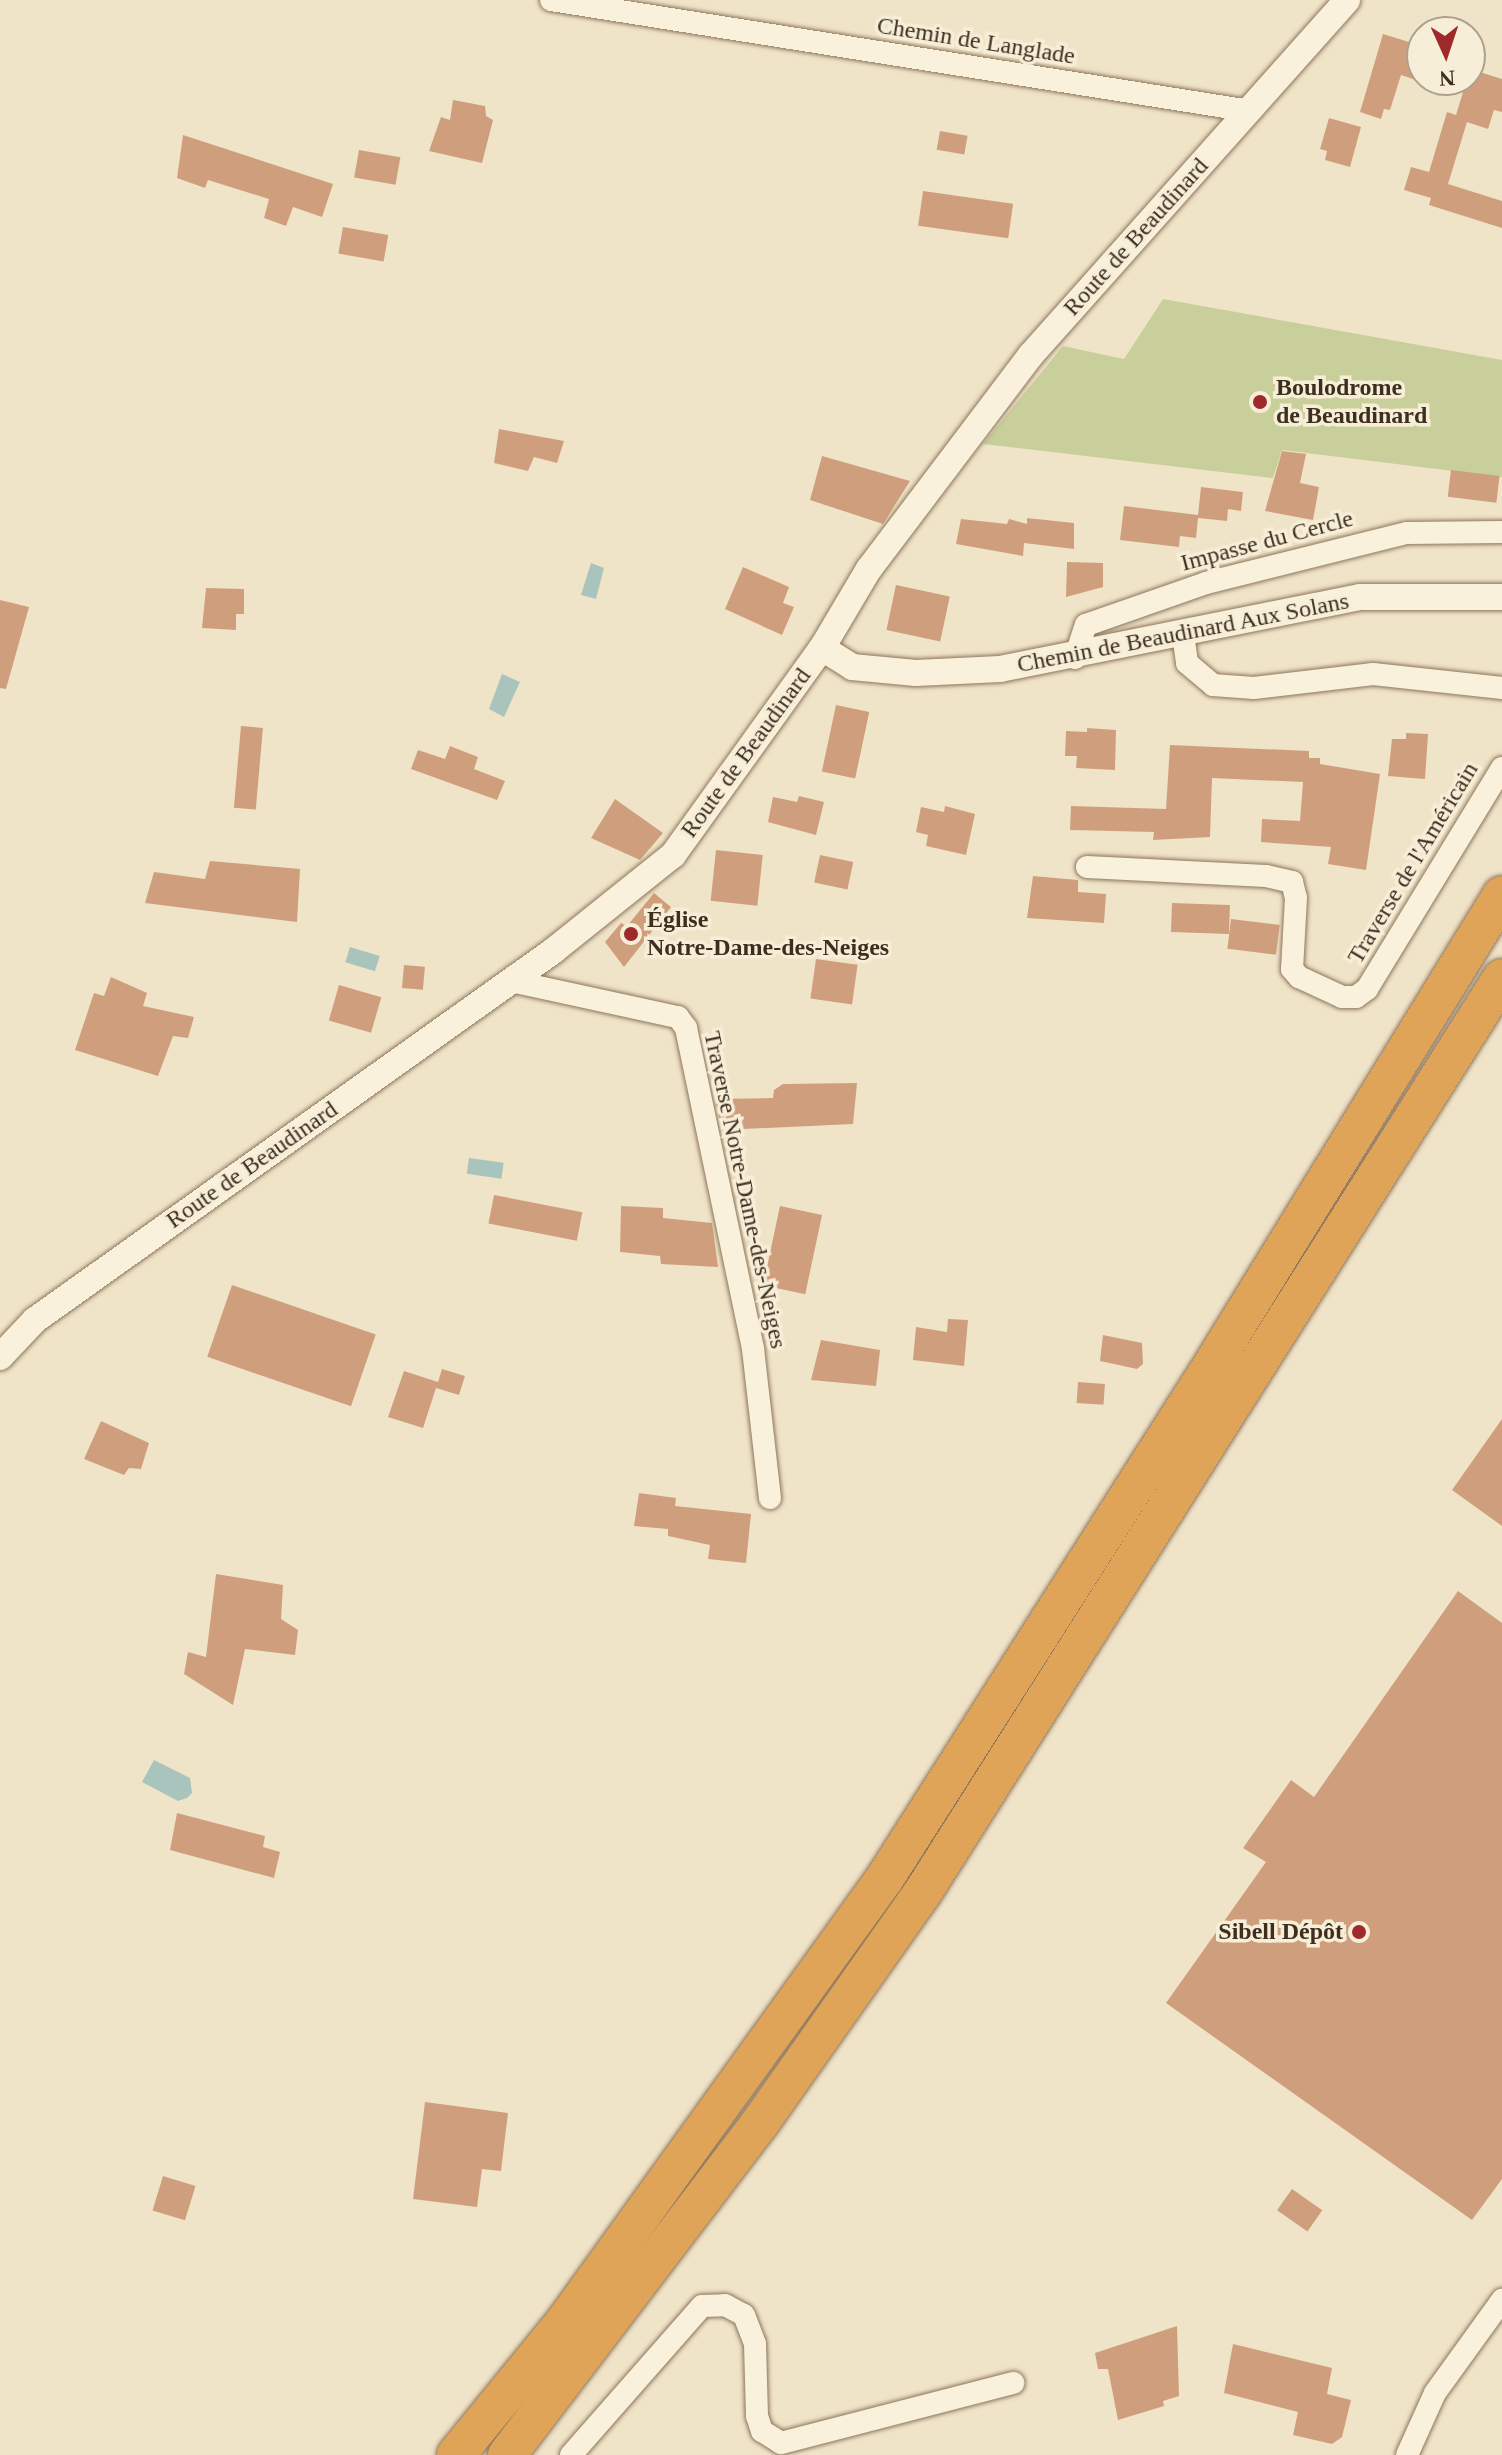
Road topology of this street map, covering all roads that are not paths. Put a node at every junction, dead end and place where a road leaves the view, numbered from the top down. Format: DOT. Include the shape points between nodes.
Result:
graph roads {
  1 [pos="551,0"];
  2 [pos="1347,0"];
  3 [pos="1250,111"];
  4 [pos="1502,532"];
  5 [pos="1502,597"];
  6 [pos="1183,634"];
  7 [pos="822,648"];
  8 [pos="1075,658"];
  9 [pos="1502,688"];
  10 [pos="1502,768"];
  11 [pos="1087,867"];
  12 [pos="1502,895"];
  13 [pos="1502,978"];
  14 [pos="511,981"];
  15 [pos="0,1357"];
  16 [pos="770,1498"];
  17 [pos="1502,2300"];
  18 [pos="1013,2383"];
  19 [pos="456,2455"];
  20 [pos="507,2455"];
  21 [pos="571,2455"];
  22 [pos="1407,2455"];
  1 -- 3 [label="street, Chemin de Langlade"];
  2 -- 3 [label="street, Route de Beaudinard"];
  3 -- 7 [label="street, Route de Beaudinard" via="1031,355 869,569"];
  4 -- 8 [label="street, Impasse du Cercle" via="1407,533 1206,583 1086,625"];
  5 -- 6 [label="street, Chemin de Beaudinard Aux Solans" via="1360,597"];
  6 -- 8 [label="street, Chemin de Beaudinard Aux Solans"];
  6 -- 9 [label="street" via="1187,663 1213,685 1254,688 1373,674"];
  7 -- 8 [label="street, Chemin de Beaudinard Aux Solans" via="852,667 916,673"];
  7 -- 14 [label="street, Route de Beaudinard" via="673,855 620,902"];
  10 -- 11 [label="street, Traverse de l'Américain" via="1367,989 1356,997 1342,997 1292,969 1292,882 1266,876"];
  12 -- 19 [label="highway" via="1203,1380 885,1878 566,2320"];
  13 -- 20 [label="highway" via="925,1889 704,2198"];
  14 -- 15 [label="street, Route de Beaudinard" via="35,1320"];
  14 -- 16 [label="street, Traverse Notre-Dame-des-Neiges" via="678,1017 686,1028 753,1349"];
  17 -- 22 [label="street" via="1435,2393"];
  18 -- 21 [label="street" via="781,2443 762,2431 757,2416 755,2344 744,2315 725,2305 702,2306"];
}
